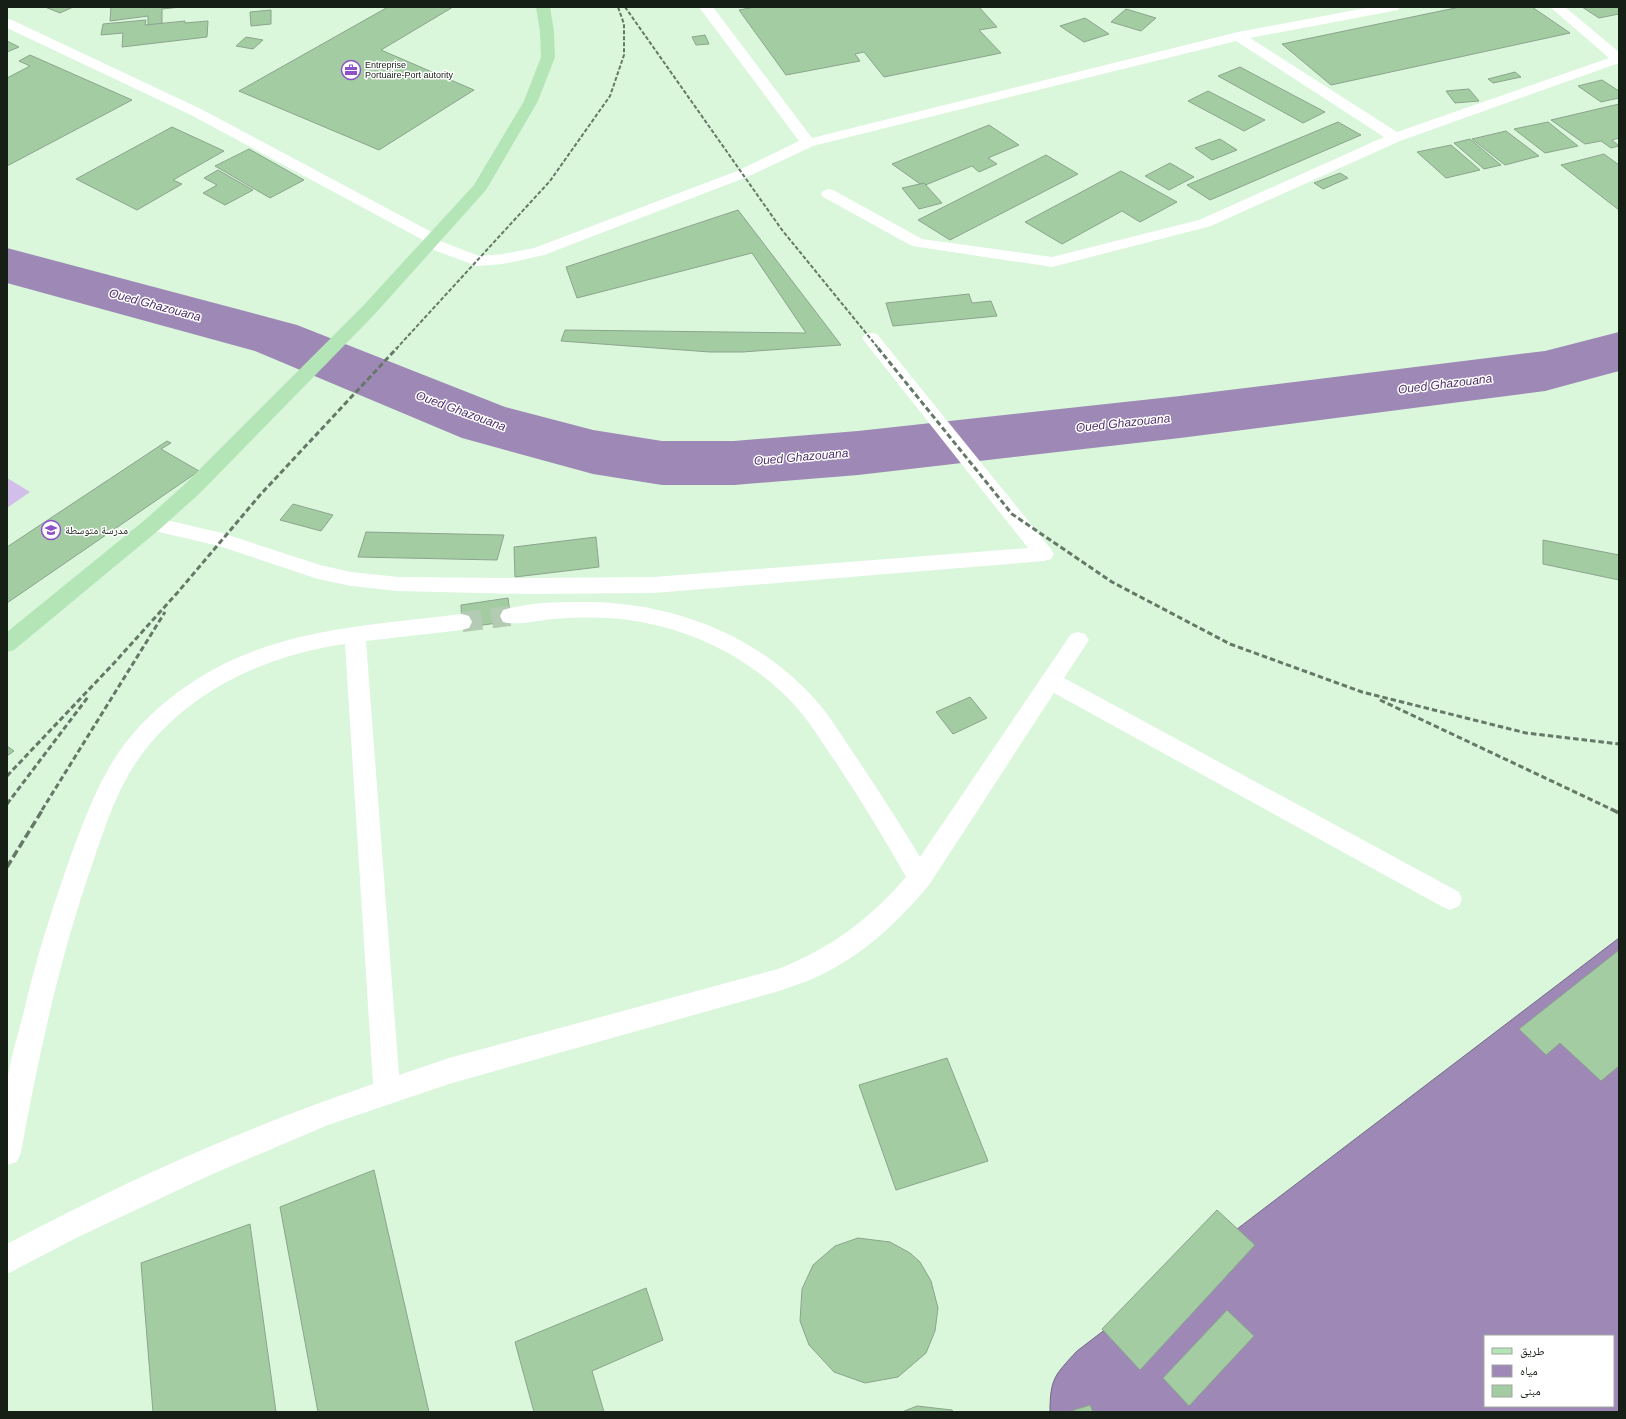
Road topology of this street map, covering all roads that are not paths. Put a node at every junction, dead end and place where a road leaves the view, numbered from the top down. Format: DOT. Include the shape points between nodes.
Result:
graph roads {
  1 [pos="543,7"];
  2 [pos="706,7"];
  3 [pos="1393,7"];
  4 [pos="1557,7"];
  5 [pos="7,23"];
  6 [pos="1238,36"];
  7 [pos="1619,59"];
  8 [pos="1395,138"];
  9 [pos="808,143"];
  10 [pos="830,194"];
  11 [pos="431,241"];
  12 [pos="870,338"];
  13 [pos="153,524"];
  14 [pos="510,616"];
  15 [pos="462,622"];
  16 [pos="355,635"];
  17 [pos="1078,640"];
  18 [pos="7,644"];
  19 [pos="1051,681"];
  20 [pos="920,878"];
  21 [pos="1450,899"];
  22 [pos="387,1092"];
  23 [pos="7,1152"];
  24 [pos="7,1260"];
  1 -- 11 [label="main road" via="548,57 530,101 480,187"];
  2 -- 9 [label="street"];
  3 -- 6 [label="street"];
  4 -- 7 [label="street"];
  5 -- 11 [label="street" via="196,112"];
  6 -- 8 [label="street"];
  6 -- 9 [label="street"];
  7 -- 8 [label="street"];
  8 -- 10 [label="street" via="1205,223 1052,262 918,242"];
  9 -- 11 [label="street" via="742,174 538,252 477,261"];
  11 -- 13 [label="main road" via="368,311"];
  12 -- 13 [label="street" via="1044,554 647,585 398,584 350,579 318,572 222,540"];
  13 -- 18 [label="main road"];
  14 -- 20 [label="street" via="570,610 602,610 663,618 725,641 753,657 779,676 802,698 821,723 871,796"];
  15 -- 16 [label="street"];
  16 -- 22 [label="street"];
  16 -- 23 [label="street" via="299,645 269,654 213,681 158,722 135,747 116,775 102,803 73,882 46,967 24,1059"];
  17 -- 19 [label="street"];
  19 -- 20 [label="street"];
  19 -- 21 [label="street"];
  20 -- 22 [label="street" via="898,905 872,930 844,950 813,967 743,991 449,1071"];
  22 -- 24 [label="street" via="198,1166 66,1228"];
}
